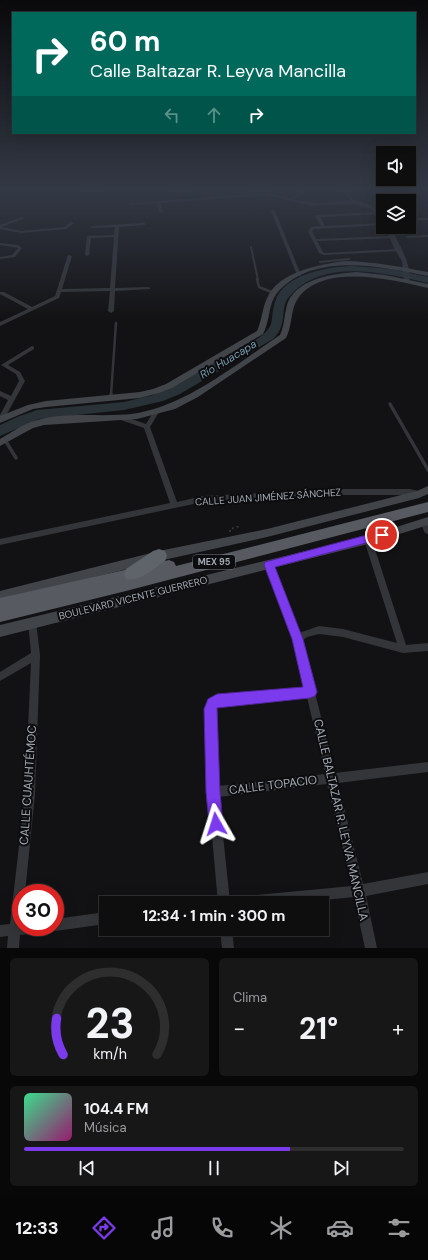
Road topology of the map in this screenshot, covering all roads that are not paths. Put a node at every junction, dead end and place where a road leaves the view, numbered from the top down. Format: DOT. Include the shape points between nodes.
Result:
graph roads {
  1 [pos="282,233"];
  2 [pos="313,233"];
  3 [pos="391,234"];
  4 [pos="116,236"];
  5 [pos="407,236"];
  6 [pos="428,236"];
  7 [pos="392,237"];
  8 [pos="316,240"];
  9 [pos="0,244"];
  10 [pos="251,247"];
  11 [pos="398,250"];
  12 [pos="87,254"];
  13 [pos="70,256"];
  14 [pos="0,258"];
  15 [pos="349,258"];
  16 [pos="320,262"];
  17 [pos="335,262"];
  18 [pos="406,268"];
  19 [pos="299,274"];
  20 [pos="428,274"];
  21 [pos="407,280"];
  22 [pos="428,286"];
  23 [pos="148,288"];
  24 [pos="111,289"];
  25 [pos="59,291"];
  26 [pos="2,293"];
  27 [pos="274,293"];
  28 [pos="33,309"];
  29 [pos="111,311"];
  30 [pos="116,323"];
  31 [pos="0,324"];
  32 [pos="32,348"];
  33 [pos="0,393"];
  34 [pos="11,398"];
  35 [pos="111,398"];
  36 [pos="390,404"];
  37 [pos="156,412"];
  38 [pos="120,417"];
  39 [pos="1,419"];
  40 [pos="147,427"];
  41 [pos="2,441"];
  42 [pos="16,458"];
  43 [pos="428,470"];
  44 [pos="425,495"];
  45 [pos="174,505"];
  46 [pos="428,507"];
  47 [pos="427,524"];
  48 [pos="368,540"];
  49 [pos="0,542"];
  50 [pos="159,556"];
  51 [pos="269,565"];
  52 [pos="132,574"];
  53 [pos="0,596"];
  54 [pos="0,604"];
  55 [pos="0,615"];
  56 [pos="32,622"];
  57 [pos="0,631"];
  58 [pos="297,639"];
  59 [pos="428,647"];
  60 [pos="403,649"];
  61 [pos="36,655"];
  62 [pos="0,677"];
  63 [pos="310,692"];
  64 [pos="428,767"];
  65 [pos="332,778"];
  66 [pos="213,792"];
  67 [pos="428,878"];
  68 [pos="20,884"];
  69 [pos="359,890"];
  70 [pos="223,896"];
  71 [pos="302,896"];
  72 [pos="99,919"];
  73 [pos="64,924"];
  74 [pos="12,930"];
  75 [pos="0,931"];
  76 [pos="14,936"];
  77 [pos="227,936"];
  78 [pos="13,948"];
  79 [pos="228,948"];
  80 [pos="372,948"];
  1 -- 19 [label="street"];
  2 -- 8 [label="street"];
  3 -- 7 [label="street"];
  4 -- 12 [label="street" via="89,237"];
  4 -- 24 [label="street"];
  5 -- 6 [label="street"];
  7 -- 8 [label="street"];
  7 -- 11 [label="street"];
  8 -- 11 [label="street" via="321,253 324,254"];
  9 -- 14 [label="street" via="20,248 13,256"];
  10 -- 27 [label="lane" via="260,287"];
  11 -- 18 [label="street"];
  13 -- 25 [label="street"];
  15 -- 17 [label="lane"];
  16 -- 17 [label="lane"];
  17 -- 18 [label="main road"];
  17 -- 19 [label="main road"];
  18 -- 20 [label="main road"];
  18 -- 21 [label="street"];
  19 -- 27 [label="main road" via="289,279"];
  21 -- 22 [label="main road"];
  21 -- 37 [label="main road" via="350,274 321,280 309,286 294,298 287,329 279,339 195,395"];
  23 -- 24 [label="street"];
  24 -- 25 [label="street"];
  24 -- 29 [label="street"];
  25 -- 28 [label="street" via="57,297"];
  26 -- 28 [label="street"];
  27 -- 35 [label="main road" via="264,325 253,337 169,386 140,395"];
  28 -- 31 [label="street"];
  30 -- 35 [label="lane"];
  32 -- 34 [label="street" via="4,365 21,377 22,381"];
  33 -- 34 [label="street"];
  34 -- 39 [label="street"];
  35 -- 39 [label="main road" via="46,404"];
  36 -- 43 [label="lane"];
  37 -- 38 [label="main road"];
  37 -- 40 [label="street"];
  38 -- 40 [label="street"];
  38 -- 41 [label="main road" via="43,422"];
  40 -- 45 [label="street"];
  41 -- 42 [label="lane"];
  44 -- 45 [label="street, CALLE JUAN JIMÉNEZ SÁNCHEZ" via="410,492 341,492 203,499"];
  44 -- 50 [label="main road"];
  44 -- 52 [label="highway, MEX 95" via="182,564"];
  45 -- 49 [label="street, CALLE JUAN JIMÉNEZ SÁNCHEZ"];
  46 -- 55 [label="highway, BOULEVARD VICENTE GUERRERO / MEX 95"];
  47 -- 48 [label="main road, BOULEVARD VICENTE GUERRERO"];
  48 -- 51 [label="main road, BOULEVARD VICENTE GUERRERO"];
  48 -- 60 [label="street"];
  50 -- 52 [label="highway"];
  50 -- 53 [label="main road"];
  51 -- 56 [label="main road, BOULEVARD VICENTE GUERRERO"];
  51 -- 58 [label="street, CALLE BALTAZAR R. LEYVA MANCILLA"];
  52 -- 54 [label="highway, MEX 95"];
  56 -- 57 [label="main road, BOULEVARD VICENTE GUERRERO"];
  56 -- 61 [label="street, CALLE CUAUHTÉMOC"];
  58 -- 60 [label="street" via="319,630 343,633"];
  58 -- 63 [label="street, CALLE BALTAZAR R. LEYVA MANCILLA"];
  59 -- 60 [label="street"];
  61 -- 62 [label="street"];
  61 -- 68 [label="street, CALLE CUAUHTÉMOC" via="30,794"];
  63 -- 65 [label="street, CALLE BALTAZAR R. LEYVA MANCILLA"];
  63 -- 66 [label="street" via="217,700 213,703 210,709"];
  64 -- 65 [label="street, CALLE TOPACIO"];
  65 -- 66 [label="street, CALLE TOPACIO"];
  65 -- 69 [label="street, CALLE BALTAZAR R. LEYVA MANCILLA"];
  66 -- 70 [label="street"];
  67 -- 69 [label="street"];
  69 -- 71 [label="street"];
  69 -- 80 [label="street, CALLE BALTAZAR R. LEYVA MANCILLA"];
  72 -- 73 [label="street"];
  74 -- 75 [label="street"];
  76 -- 78 [label="street, CALLE CUAUHTÉMOC"];
  77 -- 79 [label="street"];
}
